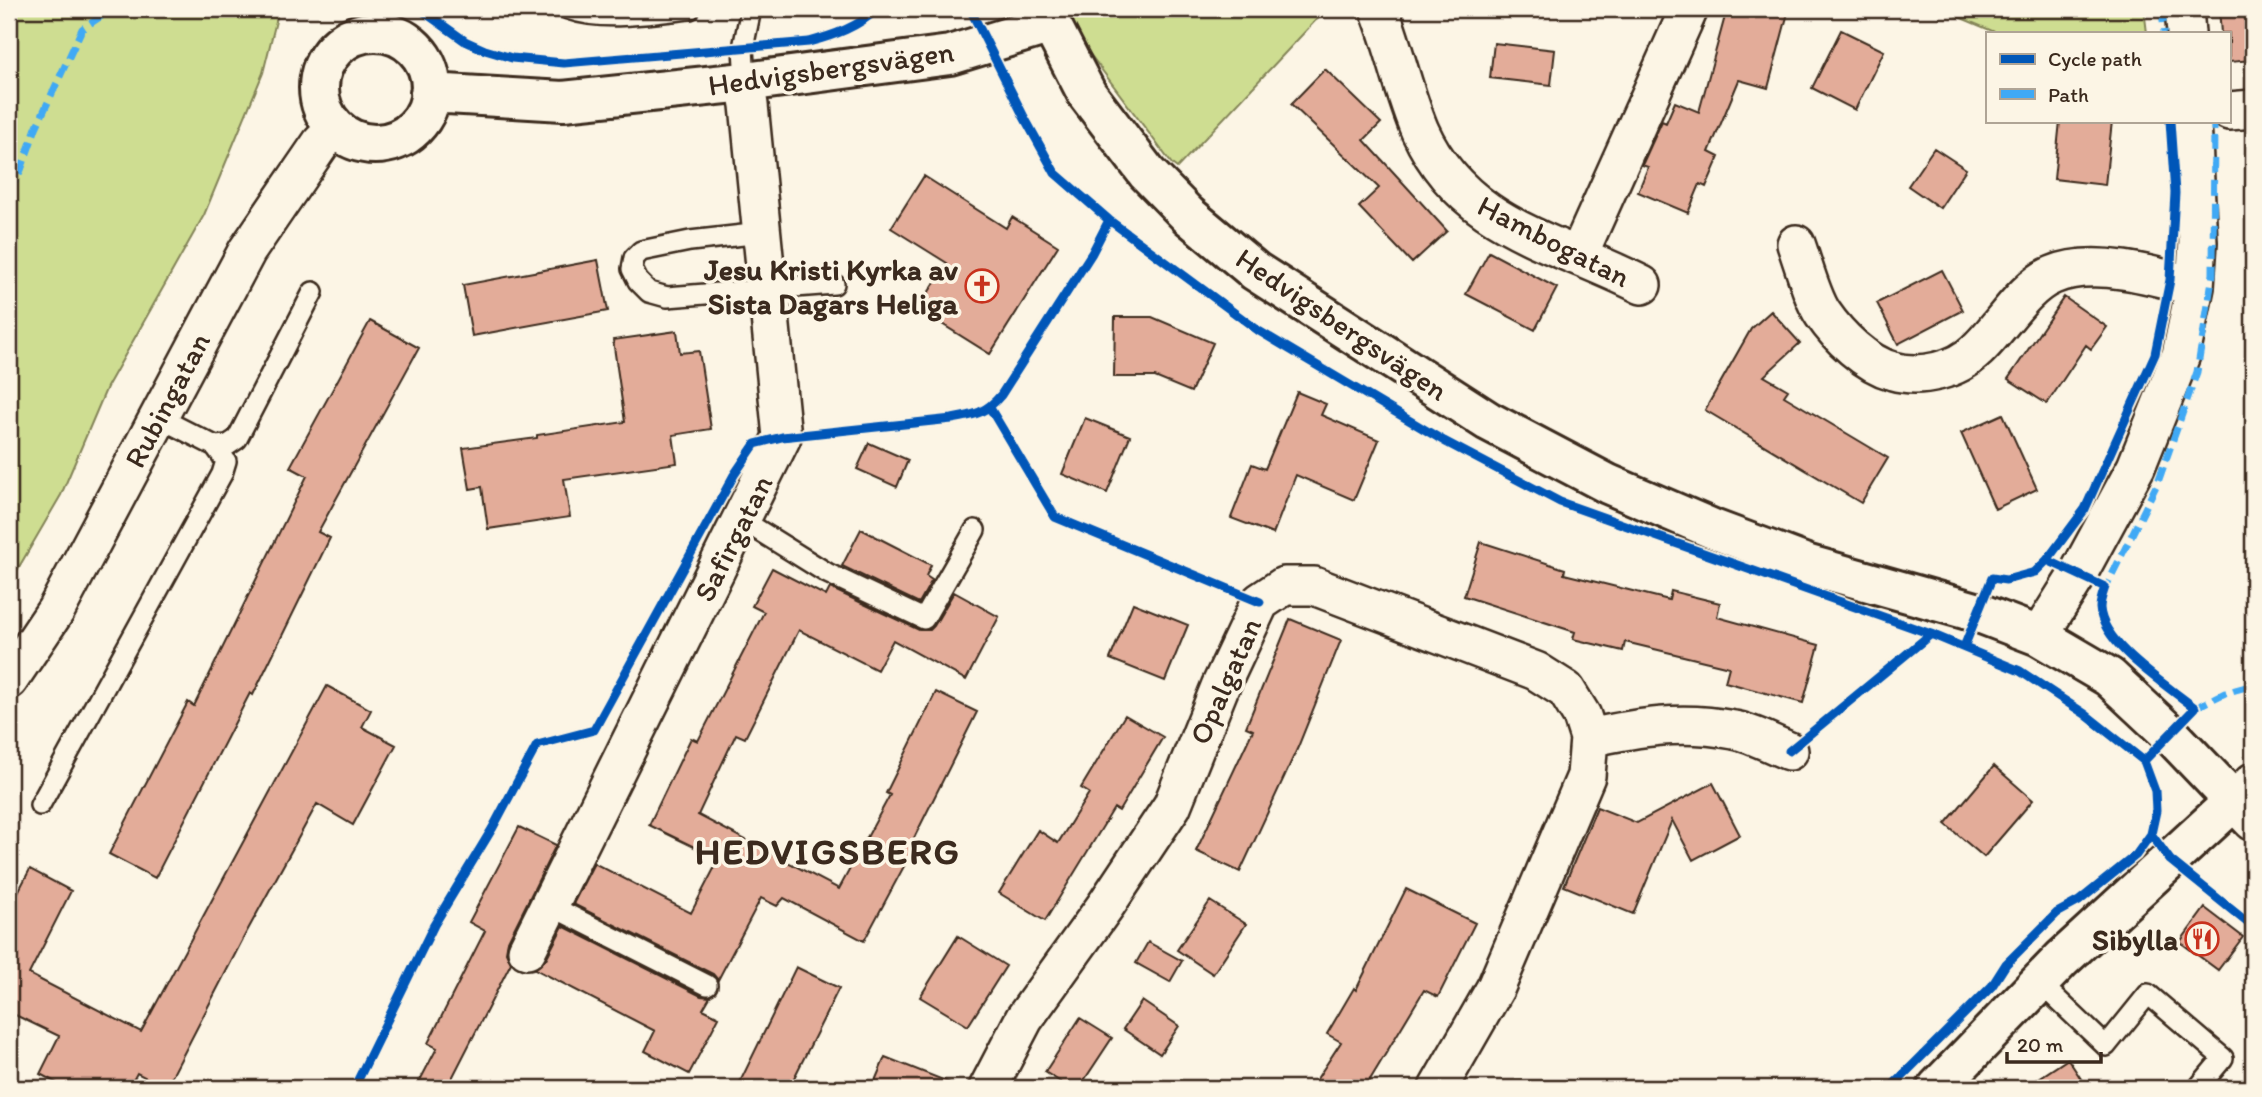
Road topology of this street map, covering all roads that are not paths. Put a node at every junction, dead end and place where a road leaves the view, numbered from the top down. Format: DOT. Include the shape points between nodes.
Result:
graph roads {
  1 [pos="568,9"];
  2 [pos="690,9"];
  3 [pos="751,9"];
  4 [pos="1379,9"];
  5 [pos="1689,9"];
  6 [pos="2184,9"];
  7 [pos="1048,16"];
  8 [pos="359,21"];
  9 [pos="2186,32"];
  10 [pos="745,82"];
  11 [pos="430,93"];
  12 [pos="2253,109"];
  13 [pos="2230,111"];
  14 [pos="2192,122"];
  15 [pos="336,128"];
  16 [pos="761,233"];
  17 [pos="1796,244"];
  18 [pos="1578,256"];
  19 [pos="834,284"];
  20 [pos="1642,285"];
  21 [pos="2195,287"];
  22 [pos="767,290"];
  23 [pos="313,292"];
  24 [pos="158,417"];
  25 [pos="215,446"];
  26 [pos="742,520"];
  27 [pos="975,530"];
  28 [pos="2039,636"];
  29 [pos="9,680"];
  30 [pos="1589,738"];
  31 [pos="1789,751"];
  32 [pos="2247,801"];
  33 [pos="40,805"];
  34 [pos="539,925"];
  35 [pos="2039,982"];
  36 [pos="707,985"];
  37 [pos="988,1088"];
  38 [pos="1438,1088"];
  39 [pos="1937,1088"];
  40 [pos="2198,1088"];
  1 -- 2 [label="lane" via="612,14"];
  3 -- 10 [label="lane" via="743,48"];
  4 -- 18 [label="street, Hambogatan" via="1421,133 1451,182 1500,220"];
  5 -- 18 [label="street"];
  6 -- 9 [label="street"];
  7 -- 10 [label="street, Hedvigsbergsvägen" via="950,55"];
  7 -- 28 [label="street, Hedvigsbergsvägen" via="1087,94 1147,173 1188,215 1255,271 1488,421 1608,484 1713,529 1809,565 1957,606"];
  8 -- 11 [label="street" via="412,47 428,72"];
  8 -- 15 [label="street" via="323,68 319,95"];
  10 -- 11 [label="street, Hedvigsbergsvägen" via="563,101"];
  10 -- 16 [label="street, Safirgatan"];
  11 -- 15 [label="street" via="421,120 399,138 371,143 352,139"];
  12 -- 13 [label="street"];
  14 -- 21 [label="street" via="2198,242"];
  15 -- 24 [label="street, Rubingatan" via="247,251"];
  16 -- 22 [label="street, Safirgatan"];
  16 -- 22 [label="lane" via="641,251 632,269 649,292 667,297"];
  17 -- 21 [label="street" via="1822,313 1867,358 1894,372 1930,373 1954,367 1976,351 2035,286 2072,269 2120,271"];
  18 -- 20 [label="street, Hambogatan"];
  19 -- 22 [label="lane"];
  21 -- 28 [label="street" via="2180,355 2136,467"];
  22 -- 26 [label="street, Safirgatan" via="782,437"];
  23 -- 25 [label="lane" via="237,439"];
  24 -- 25 [label="lane"];
  24 -- 29 [label="street, Rubingatan" via="56,610"];
  25 -- 33 [label="lane" via="226,461 222,474"];
  26 -- 27 [label="lane" via="827,573 924,620"];
  26 -- 34 [label="street, Safirgatan"];
  28 -- 32 [label="street, Hedvigsbergsvägen" via="2109,677"];
  30 -- 31 [label="street" via="1644,726 1697,725 1736,730"];
  30 -- 37 [label="street, Opalgatan" via="1566,690 1536,671 1314,586 1284,586 1260,601 1172,806 1024,1019"];
  30 -- 38 [label="street, Opalgatan" via="1586,776 1496,987"];
  32 -- 35 [label="street"];
  34 -- 36 [label="lane"];
  35 -- 39 [label="street"];
  35 -- 40 [label="lane" via="2106,1046 2148,994 2223,1058"];
}
